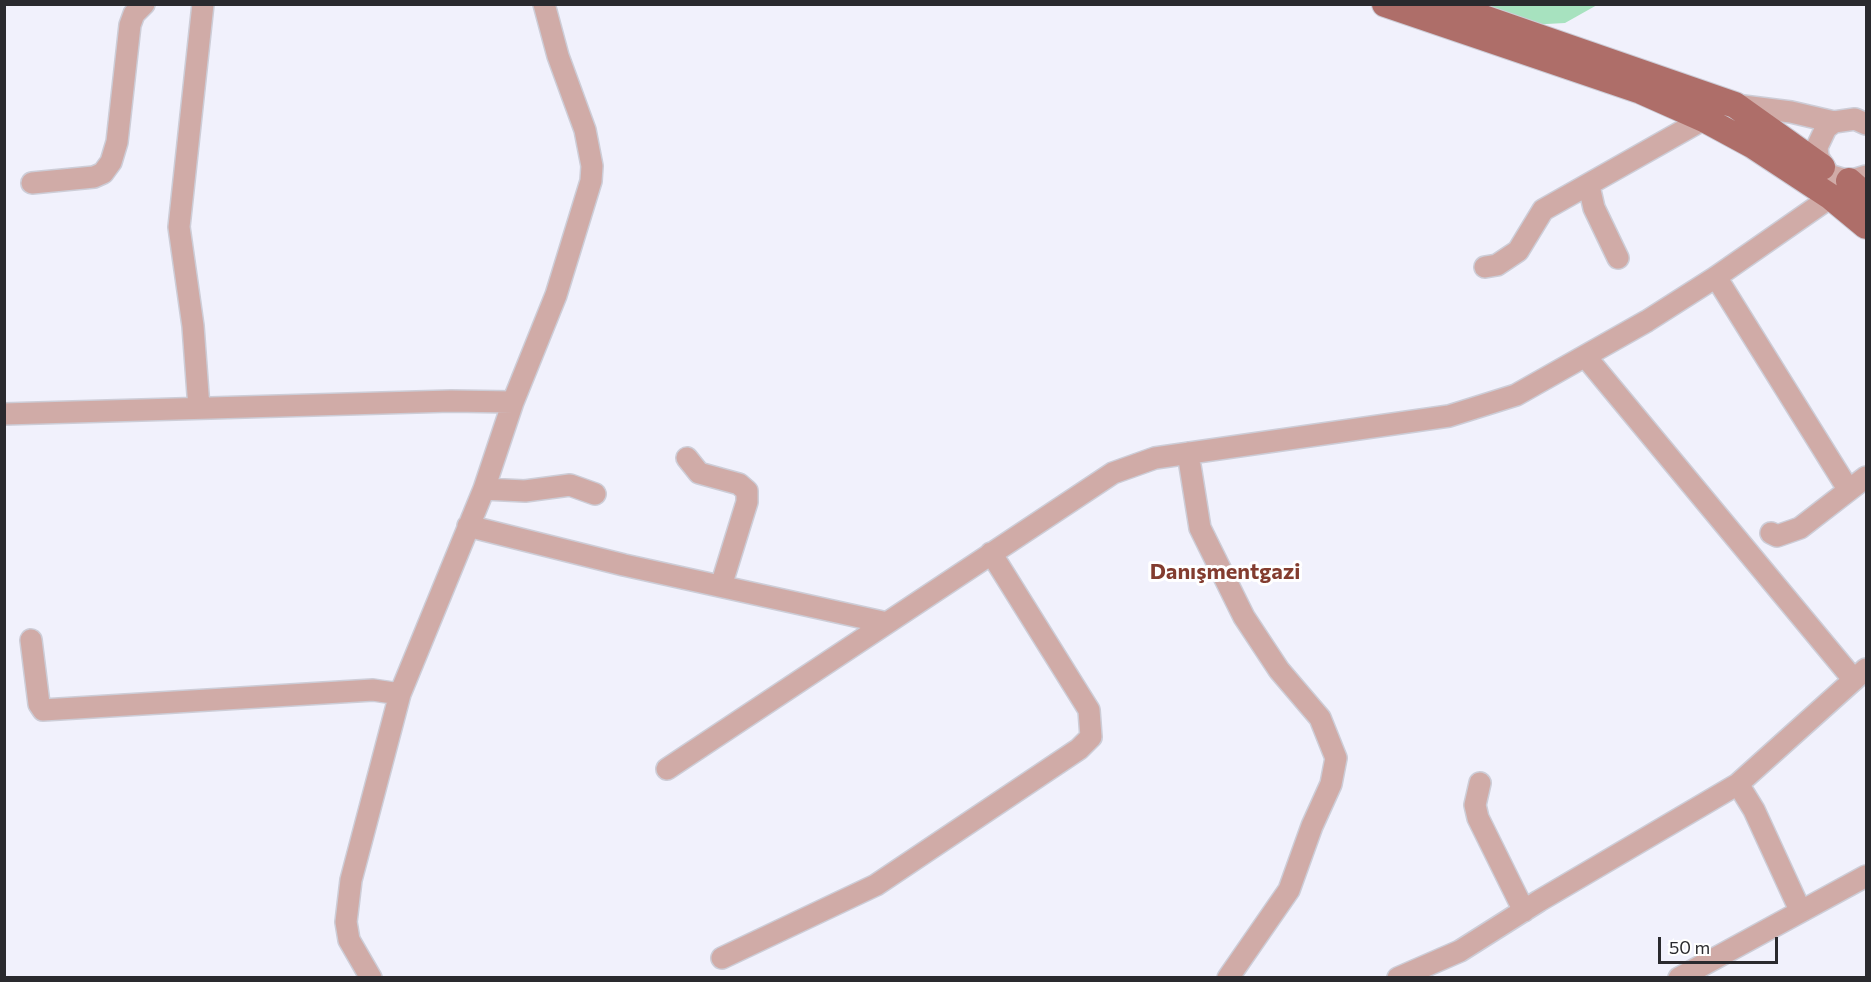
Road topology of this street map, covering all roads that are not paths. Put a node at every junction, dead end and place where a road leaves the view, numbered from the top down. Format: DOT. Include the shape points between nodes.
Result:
graph roads {
  1 [pos="144,4"];
  2 [pos="203,4"];
  3 [pos="544,4"];
  4 [pos="1385,4"];
  5 [pos="1443,4"];
  6 [pos="1735,105"];
  7 [pos="1704,118"];
  8 [pos="1855,120"];
  9 [pos="32,183"];
  10 [pos="1845,183"];
  11 [pos="1589,186"];
  12 [pos="1866,225"];
  13 [pos="1618,258"];
  14 [pos="1485,267"];
  15 [pos="1716,277"];
  16 [pos="1585,356"];
  17 [pos="513,402"];
  18 [pos="199,408"];
  19 [pos="4,414"];
  20 [pos="1188,453"];
  21 [pos="687,458"];
  22 [pos="1866,477"];
  23 [pos="484,489"];
  24 [pos="1848,489"];
  25 [pos="595,494"];
  26 [pos="468,526"];
  27 [pos="1771,533"];
  28 [pos="991,553"];
  29 [pos="721,586"];
  30 [pos="887,622"];
  31 [pos="31,640"];
  32 [pos="1860,675"];
  33 [pos="400,694"];
  34 [pos="667,769"];
  35 [pos="1480,783"];
  36 [pos="1738,784"];
  37 [pos="1866,876"];
  38 [pos="1800,910"];
  39 [pos="1524,911"];
  40 [pos="722,958"];
  41 [pos="371,978"];
  42 [pos="1228,978"];
  43 [pos="1398,978"];
  44 [pos="1679,978"];
  1 -- 9 [label="street" via="130,25 117,142 111,162 94,177"];
  2 -- 18 [label="street" via="179,227"];
  3 -- 17 [label="street" via="585,130 592,166 585,203 556,295"];
  4 -- 7 [label="main road" via="1641,92"];
  5 -- 6 [label="main road"];
  6 -- 8 [label="street"];
  6 -- 10 [label="main road"];
  7 -- 10 [label="main road" via="1752,145"];
  7 -- 11 [label="street"];
  8 -- 10 [label="street" via="1826,128 1817,147"];
  10 -- 12 [label="main road"];
  10 -- 15 [label="street"];
  11 -- 13 [label="street" via="1594,208"];
  11 -- 14 [label="street" via="1543,210 1518,251 1497,265"];
  15 -- 16 [label="street"];
  15 -- 24 [label="street"];
  16 -- 20 [label="street" via="1516,395 1449,416"];
  16 -- 32 [label="street"];
  17 -- 18 [label="street"];
  17 -- 23 [label="street"];
  18 -- 19 [label="street"];
  20 -- 28 [label="street" via="1155,458 1113,473"];
  20 -- 42 [label="street" via="1200,528 1244,617 1279,670 1320,718 1336,758 1331,784 1289,890"];
  21 -- 29 [label="street" via="699,473 739,484 747,491"];
  22 -- 24 [label="street"];
  23 -- 25 [label="street" via="525,491 570,485"];
  23 -- 26 [label="street"];
  24 -- 27 [label="street" via="1800,528 1777,536"];
  26 -- 29 [label="street"];
  26 -- 33 [label="street"];
  28 -- 30 [label="street"];
  28 -- 40 [label="street" via="1089,710 1091,737 876,885"];
  29 -- 30 [label="street"];
  30 -- 34 [label="street"];
  31 -- 33 [label="street" via="43,710 373,690"];
  32 -- 36 [label="street"];
  33 -- 41 [label="street" via="351,880 349,940"];
  35 -- 39 [label="street" via="1475,805 1478,818"];
  36 -- 38 [label="street"];
  36 -- 39 [label="street"];
  37 -- 38 [label="street"];
  38 -- 44 [label="street"];
  39 -- 43 [label="street" via="1461,951"];
}
